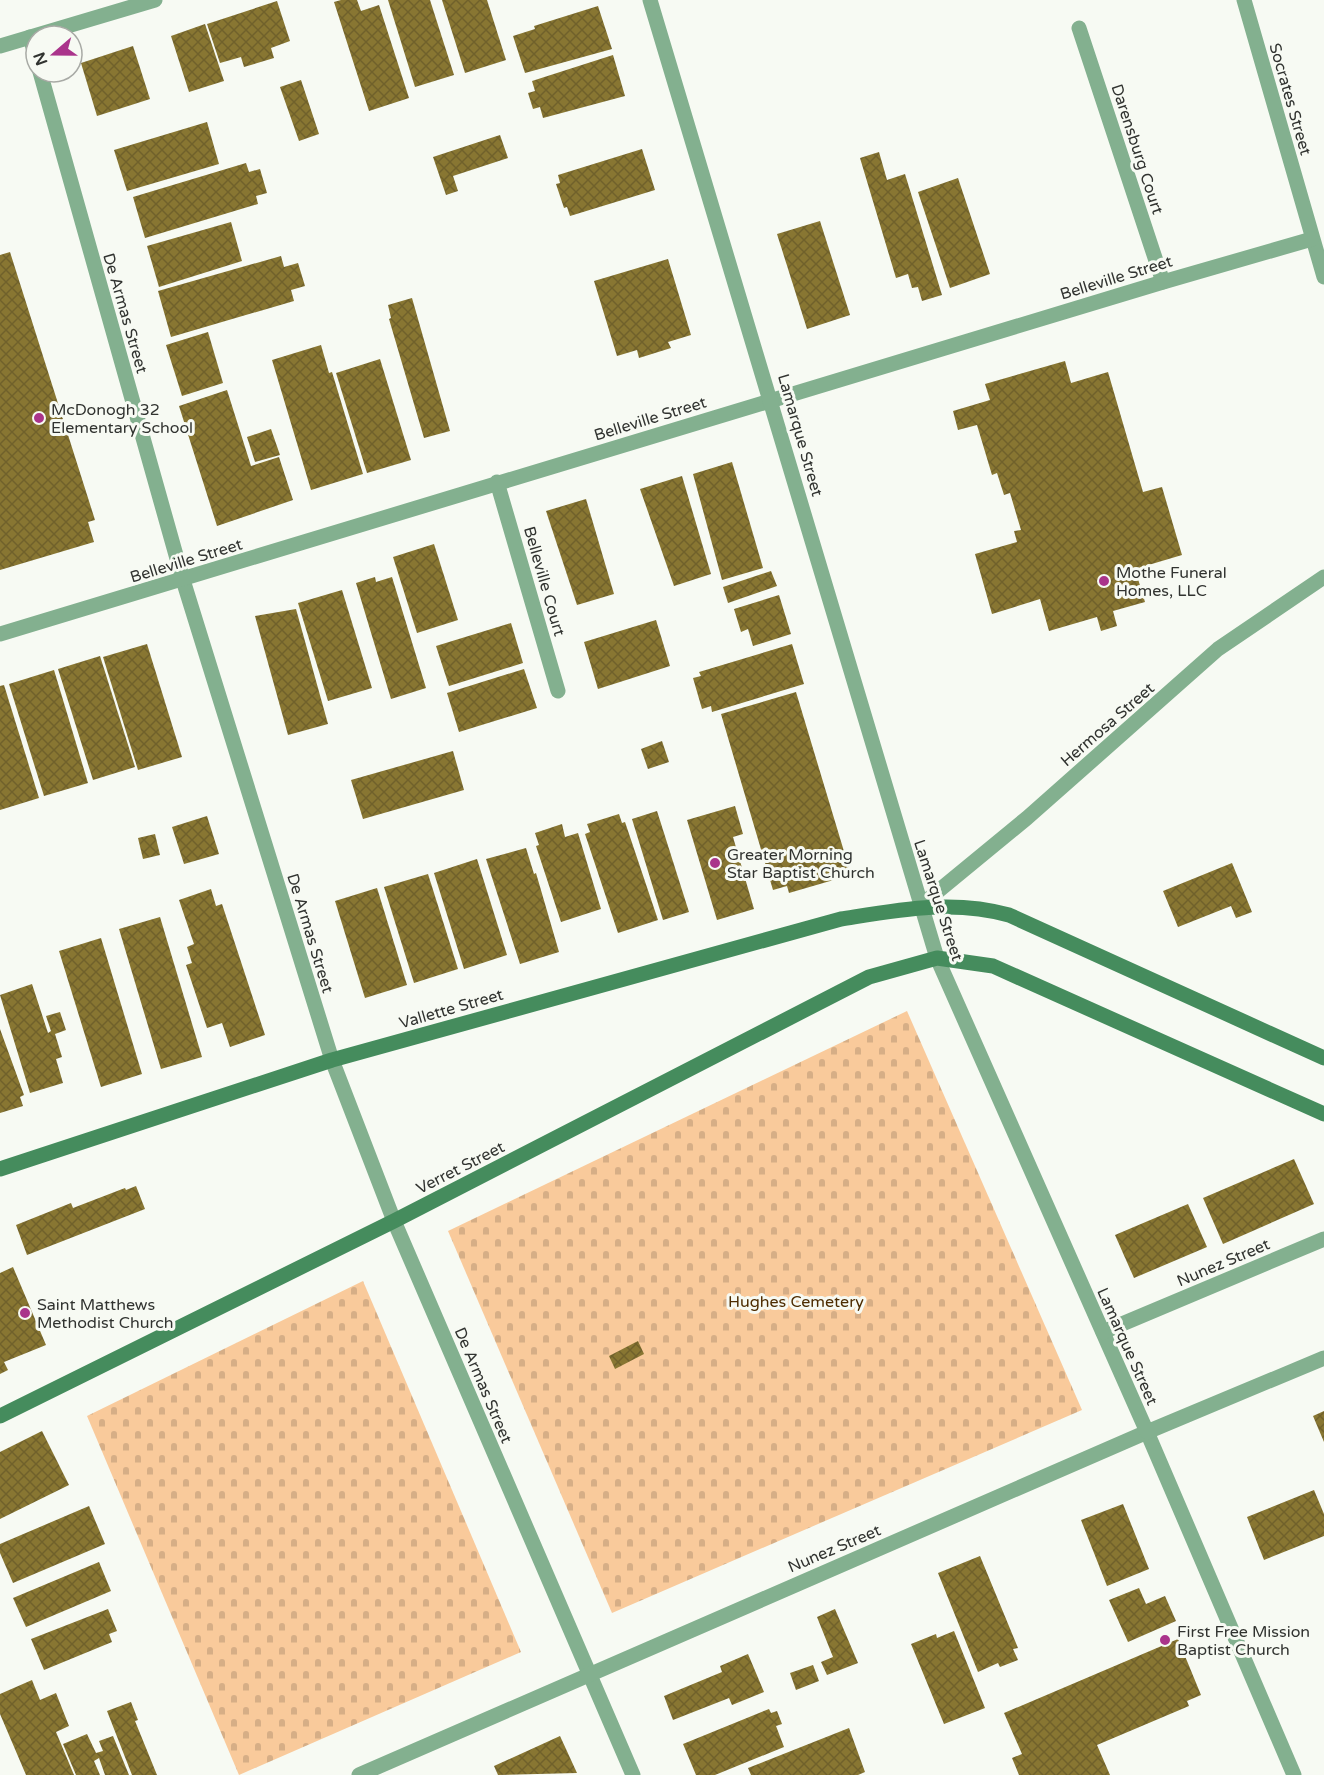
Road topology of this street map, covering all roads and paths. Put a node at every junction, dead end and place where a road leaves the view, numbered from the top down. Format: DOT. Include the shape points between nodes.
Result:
graph roads {
  1 [pos="155,0"];
  2 [pos="650,0"];
  3 [pos="1244,0"];
  4 [pos="74,24"];
  5 [pos="1079,28"];
  6 [pos="24,39"];
  7 [pos="0,46"];
  8 [pos="43,84"];
  9 [pos="1312,239"];
  10 [pos="1324,277"];
  11 [pos="1163,282"];
  12 [pos="772,400"];
  13 [pos="497,482"];
  14 [pos="1324,577"];
  15 [pos="183,580"];
  16 [pos="0,634"];
  17 [pos="558,691"];
  18 [pos="920,906"];
  19 [pos="938,958"];
  20 [pos="1324,1058"];
  21 [pos="332,1060"];
  22 [pos="1324,1114"];
  23 [pos="0,1170"];
  24 [pos="394,1221"];
  25 [pos="1324,1239"];
  26 [pos="1103,1332"];
  27 [pos="1324,1358"];
  28 [pos="0,1416"];
  29 [pos="1147,1432"];
  30 [pos="590,1673"];
  31 [pos="359,1775"];
  32 [pos="633,1775"];
  33 [pos="1294,1775"];
  1 -- 4 [label="street"];
  2 -- 12 [label="street, Lamarque Street"];
  3 -- 9 [label="street, Socrates Street"];
  5 -- 11 [label="street, Darensburg Court"];
  6 -- 7 [label="street"];
  8 -- 15 [label="street, De Armas Street"];
  9 -- 10 [label="street, Socrates Street"];
  9 -- 11 [label="street, Belleville Street"];
  11 -- 12 [label="street, Belleville Street"];
  12 -- 13 [label="street, Belleville Street"];
  12 -- 18 [label="street, Lamarque Street"];
  13 -- 15 [label="street, Belleville Street"];
  13 -- 17 [label="street, Belleville Court"];
  14 -- 18 [label="street, Hermosa Street" via="1218,649 1027,818"];
  15 -- 16 [label="street, Belleville Street"];
  15 -- 21 [label="street, De Armas Street"];
  18 -- 19 [label="street, Lamarque Street"];
  18 -- 20 [label="main road, Vallette Street" via="981,907 1009,915"];
  18 -- 21 [label="main road, Vallette Street" via="841,919"];
  19 -- 22 [label="main road" via="993,966"];
  19 -- 24 [label="main road, Verret Street" via="869,977"];
  19 -- 26 [label="street, Lamarque Street"];
  21 -- 23 [label="main road, Vallette Street"];
  21 -- 24 [label="street, De Armas Street"];
  24 -- 28 [label="main road, Verret Street"];
  24 -- 30 [label="street, De Armas Street"];
  25 -- 26 [label="street, Nunez Street"];
  26 -- 29 [label="street, Lamarque Street"];
  27 -- 29 [label="street, Nunez Street"];
  29 -- 30 [label="street, Nunez Street"];
  29 -- 33 [label="street, Lamarque Street"];
  30 -- 31 [label="street, Nunez Street"];
  30 -- 32 [label="street, De Armas Street"];
}
